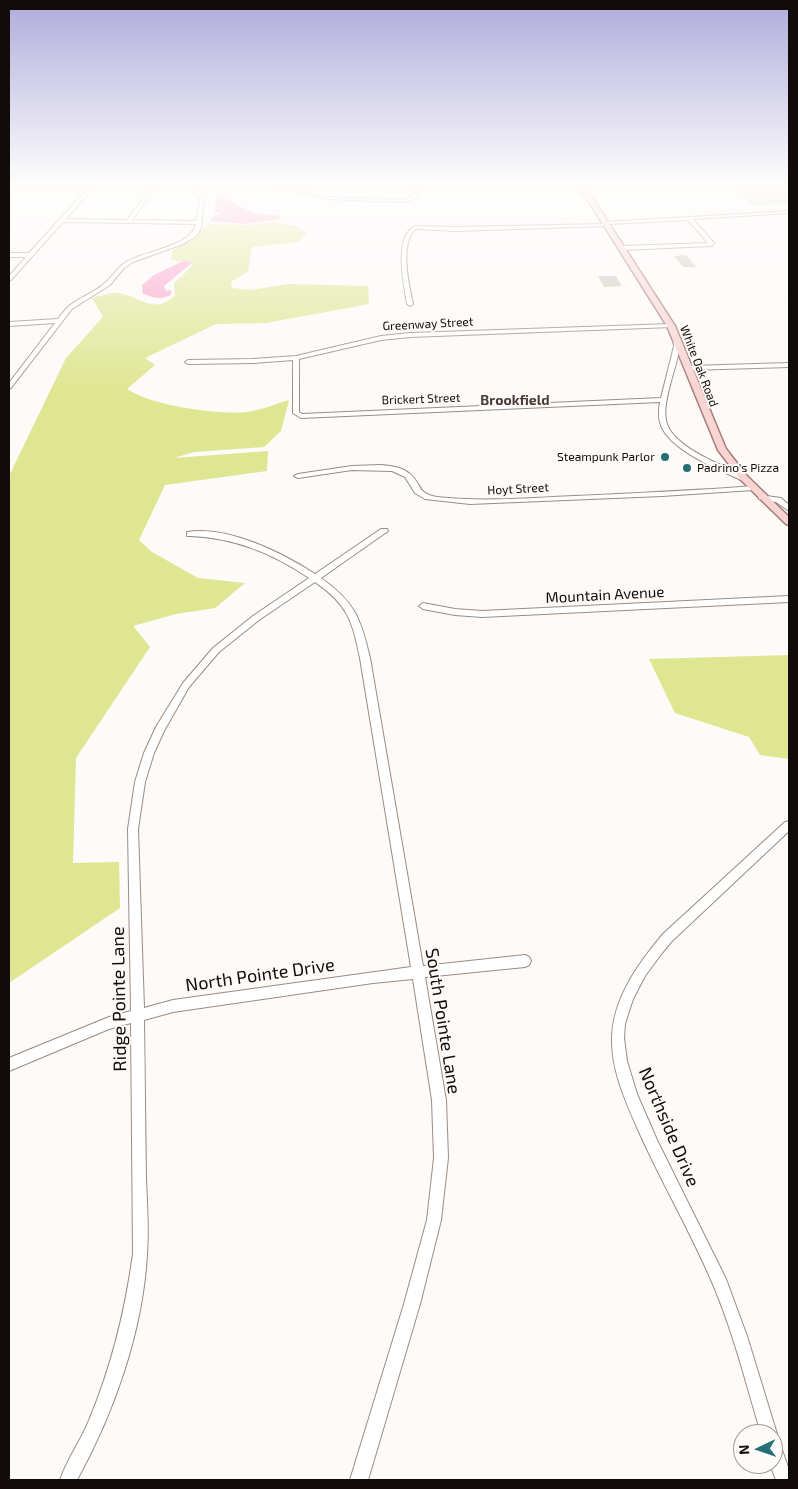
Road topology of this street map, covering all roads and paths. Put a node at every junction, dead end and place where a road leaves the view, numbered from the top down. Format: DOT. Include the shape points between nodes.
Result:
graph roads {
  1 [pos="33,252"];
  2 [pos="153,252"];
  3 [pos="406,252"];
  4 [pos="625,252"];
  5 [pos="9,255"];
  6 [pos="31,255"];
  7 [pos="9,279"];
  8 [pos="410,304"];
  9 [pos="58,321"];
  10 [pos="9,324"];
  11 [pos="671,326"];
  12 [pos="676,336"];
  13 [pos="296,358"];
  14 [pos="188,362"];
  15 [pos="789,365"];
  16 [pos="689,368"];
  17 [pos="9,384"];
  18 [pos="664,400"];
  19 [pos="298,476"];
  20 [pos="744,478"];
  21 [pos="753,488"];
  22 [pos="762,497"];
  23 [pos="789,509"];
  24 [pos="789,522"];
  25 [pos="384,530"];
  26 [pos="190,534"];
  27 [pos="315,578"];
  28 [pos="789,599"];
  29 [pos="422,606"];
  30 [pos="789,825"];
  31 [pos="525,961"];
  32 [pos="418,972"];
  33 [pos="138,1014"];
  34 [pos="9,1064"];
  35 [pos="766,1424"];
  36 [pos="68,1480"];
  37 [pos="359,1480"];
  1 -- 6 [label="street"];
  2 -- 9 [label="street" via="126,264 108,284 74,305"];
  3 -- 8 [label="street"];
  4 -- 11 [label="main road, White Oak Road"];
  5 -- 6 [label="street"];
  6 -- 7 [label="street"];
  9 -- 10 [label="street"];
  9 -- 17 [label="street"];
  11 -- 12 [label="main road, White Oak Road"];
  11 -- 13 [label="street, Greenway Street" via="410,335 381,338"];
  12 -- 16 [label="main road, White Oak Road"];
  12 -- 18 [label="street" via="678,346"];
  13 -- 14 [label="street, Greenway Street"];
  13 -- 18 [label="street, Brickert Street" via="296,413 300,416"];
  15 -- 16 [label="street"];
  16 -- 20 [label="main road, White Oak Road" via="717,441"];
  18 -- 20 [label="street" via="662,421 670,436"];
  19 -- 21 [label="street, Hoyt Street" via="331,470 392,469 407,475 416,492 427,498 481,502"];
  20 -- 21 [label="main road, White Oak Road"];
  21 -- 22 [label="main road, White Oak Road"];
  22 -- 23 [label="street" via="778,500"];
  22 -- 24 [label="main road, White Oak Road"];
  25 -- 27 [label="street, Ridge Pointe Lane"];
  26 -- 27 [label="street, South Pointe Lane" via="225,536 260,546"];
  27 -- 32 [label="street, South Pointe Lane" via="348,607 358,627"];
  27 -- 33 [label="street, Ridge Pointe Lane" via="235,634 199,668 172,707 149,753 138,790 132,829"];
  28 -- 29 [label="street, Mountain Avenue" via="482,614"];
  30 -- 35 [label="street, Northside Drive" via="667,938 651,958 623,1009 618,1039 634,1106 718,1279"];
  31 -- 32 [label="street, North Pointe Drive"];
  32 -- 33 [label="street, North Pointe Drive" via="205,1000"];
  32 -- 37 [label="street, South Pointe Lane" via="439,1100 439,1185 434,1220 412,1304"];
  33 -- 34 [label="street, North Pointe Drive"];
  33 -- 36 [label="street, Ridge Pointe Lane" via="141,1212 135,1294 113,1381 96,1425"];
}
